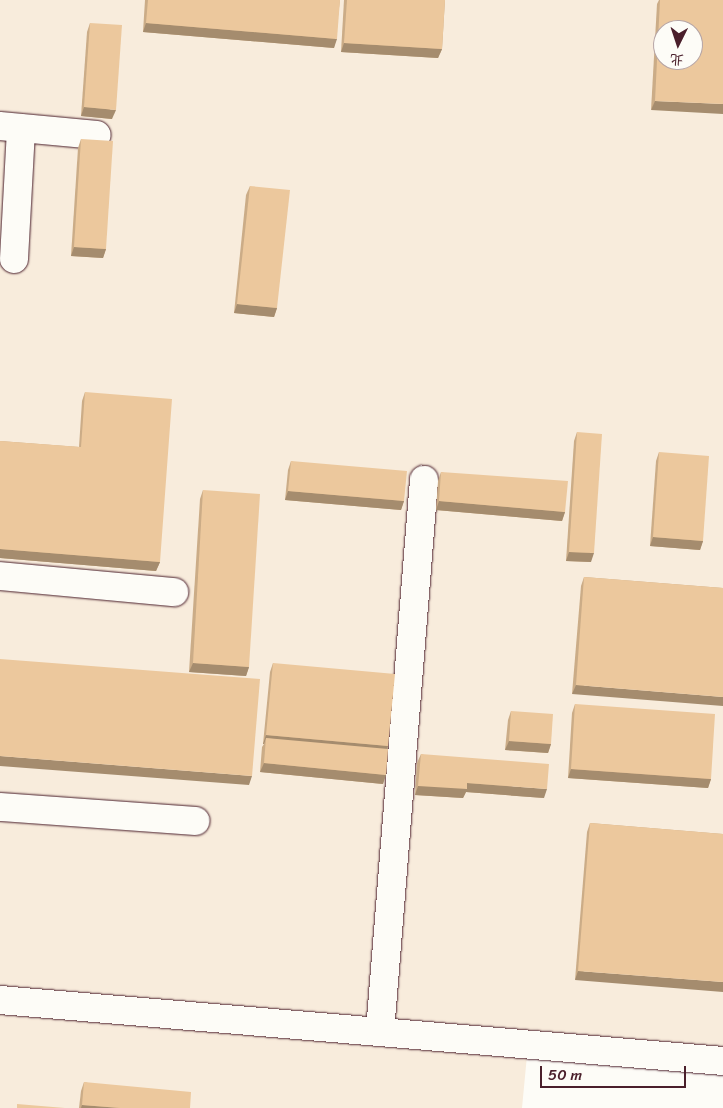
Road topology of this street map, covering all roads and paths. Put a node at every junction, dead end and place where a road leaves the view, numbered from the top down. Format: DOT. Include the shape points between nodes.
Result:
graph roads {
  1 [pos="10,127"];
  2 [pos="98,135"];
  3 [pos="14,259"];
  4 [pos="424,480"];
  5 [pos="0,576"];
  6 [pos="174,592"];
  7 [pos="402,754"];
  8 [pos="430,757"];
  9 [pos="0,807"];
  10 [pos="195,821"];
  11 [pos="0,1000"];
  12 [pos="380,1032"];
  13 [pos="723,1061"];
  1 -- 2 [label="street"];
  1 -- 3 [label="street"];
  4 -- 7 [label="street"];
  5 -- 6 [label="street"];
  7 -- 8 [label="street"];
  7 -- 12 [label="street"];
  9 -- 10 [label="street"];
  11 -- 12 [label="street"];
  12 -- 13 [label="street"];
}
